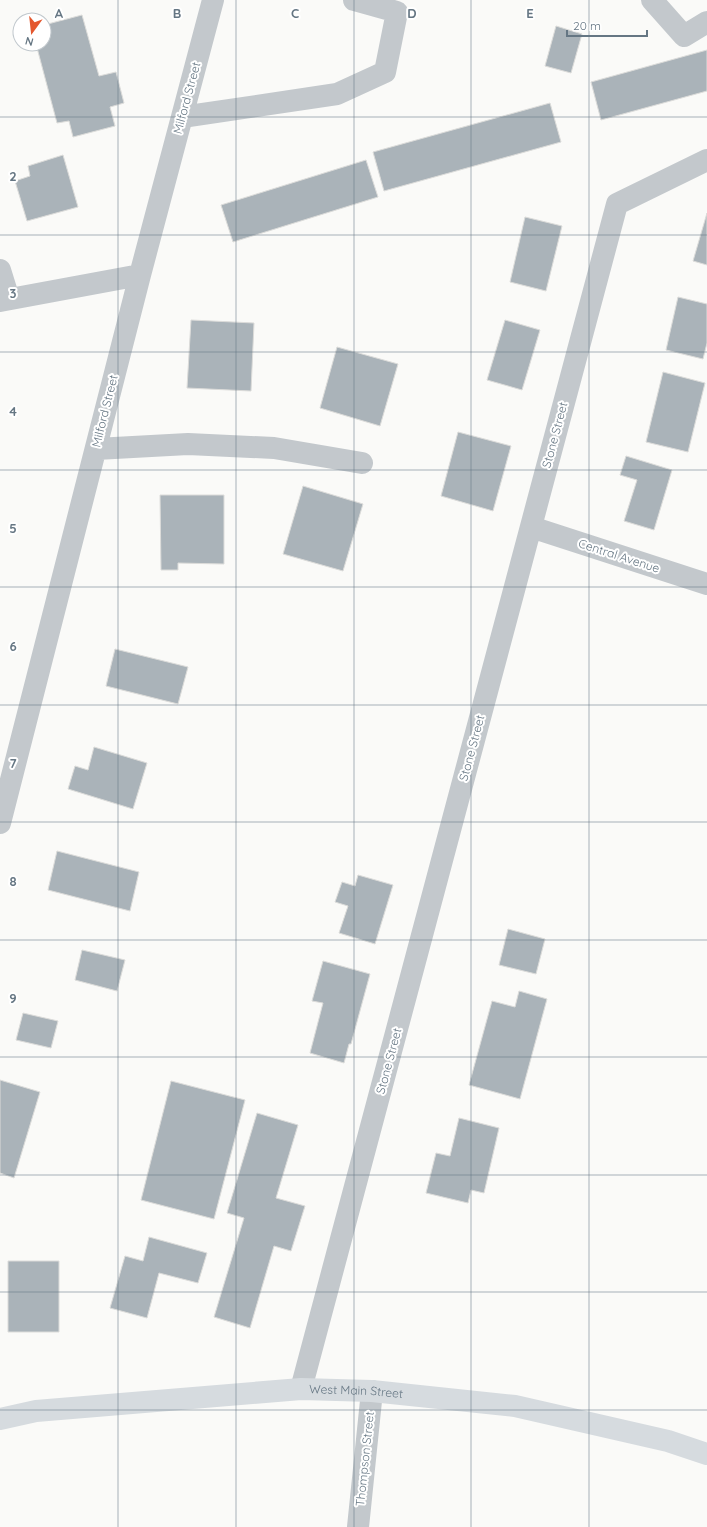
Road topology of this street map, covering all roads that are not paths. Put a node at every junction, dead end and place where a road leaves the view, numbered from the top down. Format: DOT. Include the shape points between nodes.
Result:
graph roads {
  1 [pos="213,0"];
  2 [pos="354,0"];
  3 [pos="652,0"];
  4 [pos="707,22"];
  5 [pos="182,118"];
  6 [pos="707,160"];
  7 [pos="0,270"];
  8 [pos="140,275"];
  9 [pos="4,300"];
  10 [pos="96,449"];
  11 [pos="362,463"];
  12 [pos="531,527"];
  13 [pos="707,584"];
  14 [pos="0,823"];
  15 [pos="301,1388"];
  16 [pos="372,1391"];
  17 [pos="0,1419"];
  18 [pos="707,1454"];
  19 [pos="358,1527"];
  1 -- 5 [label="street, Milford Street"];
  2 -- 5 [label="street" via="397,12 385,72 337,94"];
  3 -- 4 [label="street" via="684,36"];
  5 -- 8 [label="street, Milford Street"];
  6 -- 12 [label="street, Stone Street" via="617,204"];
  7 -- 9 [label="street"];
  8 -- 9 [label="street"];
  8 -- 10 [label="street, Milford Street"];
  10 -- 11 [label="street" via="188,444 274,448"];
  10 -- 14 [label="street, Milford Street"];
  12 -- 13 [label="street, Central Avenue"];
  12 -- 15 [label="street, Stone Street"];
  15 -- 16 [label="main road, West Main Street"];
  15 -- 17 [label="main road, West Main Street" via="36,1411"];
  16 -- 18 [label="main road, West Main Street" via="515,1406 668,1441"];
  16 -- 19 [label="street, Thompson Street"];
}
